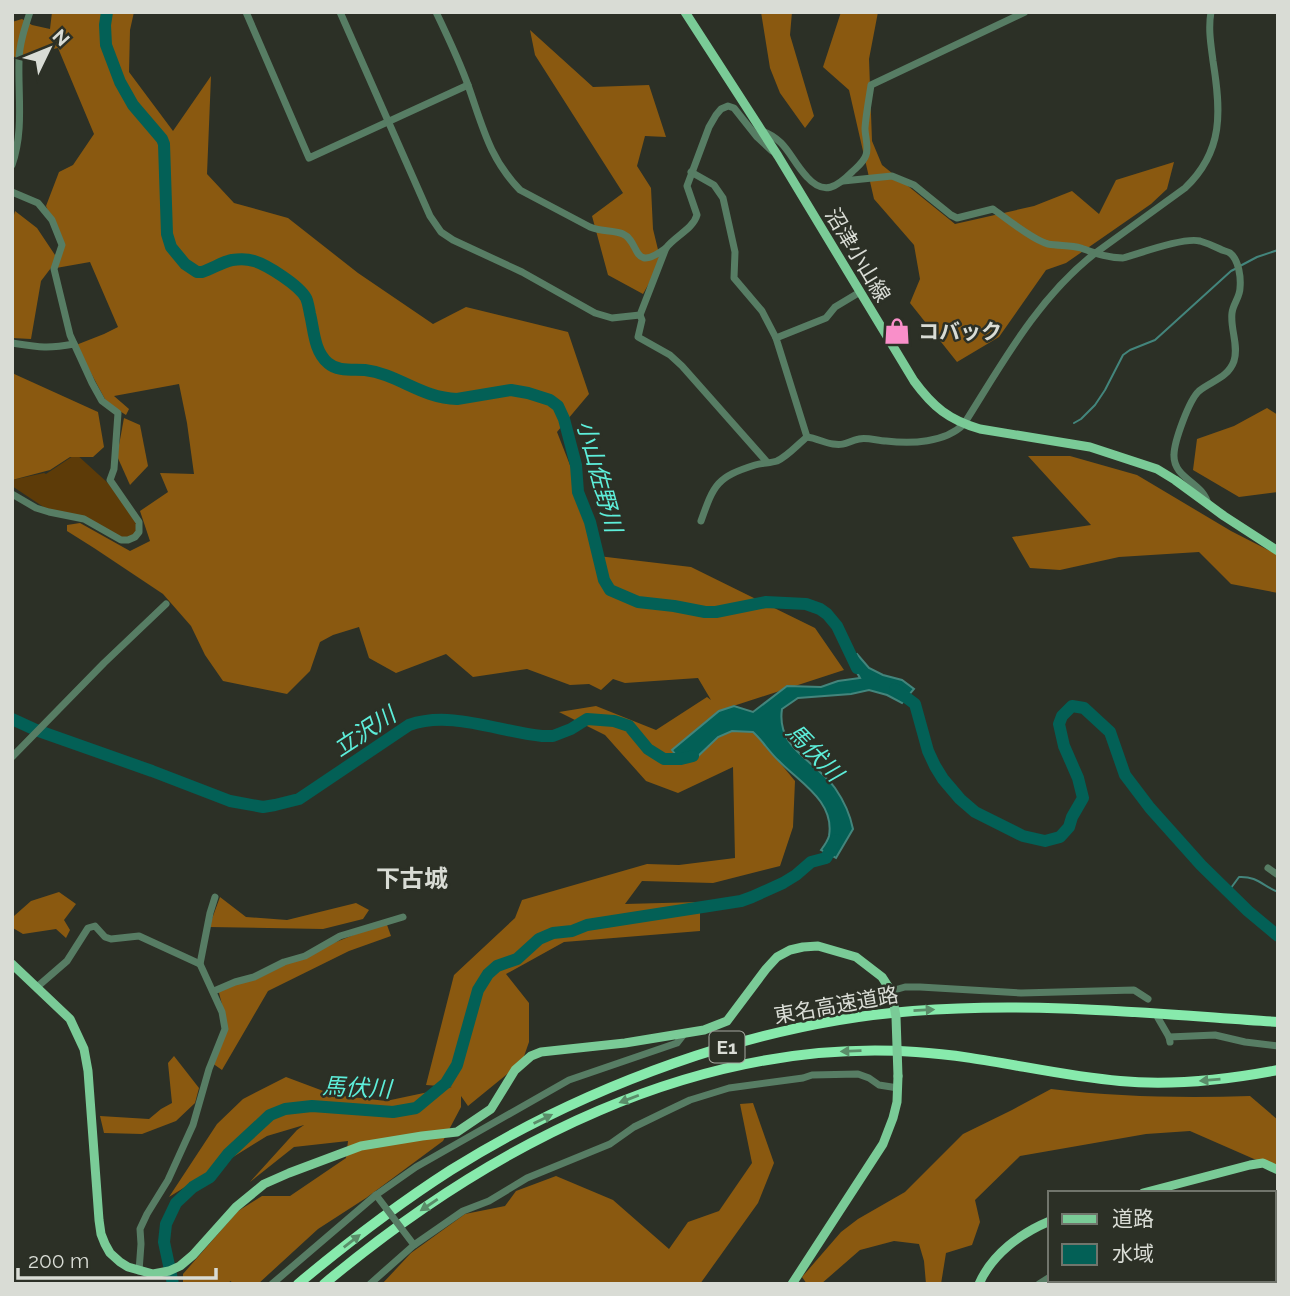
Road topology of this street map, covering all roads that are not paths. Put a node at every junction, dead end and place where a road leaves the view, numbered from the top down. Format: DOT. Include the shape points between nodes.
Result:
graph roads {
  1 [pos="30,12"];
  2 [pos="246,12"];
  3 [pos="340,12"];
  4 [pos="436,12"];
  5 [pos="685,12"];
  6 [pos="1025,12"];
  7 [pos="1211,12"];
  8 [pos="15,57"];
  9 [pos="468,85"];
  10 [pos="389,122"];
  11 [pos="762,131"];
  12 [pos="778,156"];
  13 [pos="12,165"];
  14 [pos="691,172"];
  15 [pos="843,181"];
  16 [pos="12,192"];
  17 [pos="666,248"];
  18 [pos="1094,254"];
  19 [pos="860,292"];
  20 [pos="640,315"];
  21 [pos="776,338"];
  22 [pos="12,343"];
  23 [pos="74,344"];
  24 [pos="964,424"];
  25 [pos="807,436"];
  26 [pos="767,462"];
  27 [pos="12,494"];
  28 [pos="1208,505"];
  29 [pos="701,521"];
  30 [pos="1278,551"];
  31 [pos="166,604"];
  32 [pos="12,757"];
  33 [pos="1268,868"];
  34 [pos="1278,875"];
  35 [pos="215,897"];
  36 [pos="404,917"];
  37 [pos="12,964"];
  38 [pos="200,964"];
  39 [pos="37,987"];
  40 [pos="214,991"];
  41 [pos="892,995"];
  42 [pos="1148,999"];
  43 [pos="1158,1018"];
  44 [pos="1278,1022"];
  45 [pos="684,1034"];
  46 [pos="1278,1046"];
  47 [pos="1278,1070"];
  48 [pos="898,1088"];
  49 [pos="1278,1170"];
  50 [pos="1151,1191"];
  51 [pos="376,1195"];
  52 [pos="1048,1222"];
  53 [pos="414,1245"];
  54 [pos="139,1271"];
  55 [pos="272,1284"];
  56 [pos="298,1284"];
  57 [pos="324,1284"];
  58 [pos="370,1284"];
  59 [pos="792,1284"];
  60 [pos="979,1284"];
  1 -- 8 [label="street"];
  2 -- 10 [label="street" via="309,158"];
  3 -- 10 [label="street"];
  4 -- 9 [label="street"];
  5 -- 11 [label="main road, 沼津小山線"];
  6 -- 15 [label="street" via="871,85 867,153"];
  7 -- 18 [label="street" via="1219,110 1208,159 1185,188"];
  8 -- 13 [label="street" via="21,129"];
  9 -- 10 [label="street"];
  9 -- 17 [label="street" via="495,158 520,190 590,227 622,233 641,257 650,258"];
  10 -- 20 [label="street" via="441,232 595,313 612,318"];
  11 -- 12 [label="main road, 沼津小山線"];
  11 -- 15 [label="street" via="780,141 814,184 831,188"];
  12 -- 14 [label="street" via="728,106 716,115"];
  12 -- 19 [label="main road, 沼津小山線"];
  14 -- 17 [label="street" via="687,186 696,220"];
  14 -- 21 [label="street" via="714,185 723,198 735,252 734,278 762,311"];
  15 -- 18 [label="street" via="892,176 914,185 957,218 993,209 1039,240"];
  16 -- 23 [label="street" via="38,203 59,235 62,245 54,269"];
  17 -- 20 [label="street"];
  18 -- 24 [label="street" via="1031,319"];
  18 -- 28 [label="street" via="1123,258 1199,240 1230,254 1236,264 1241,291 1232,313 1234,362 1220,379 1198,392 1173,453 1175,465 1207,497"];
  19 -- 21 [label="street" via="826,318"];
  19 -- 24 [label="main road, 沼津小山線" via="925,397"];
  20 -- 26 [label="street" via="638,337 682,366"];
  21 -- 25 [label="street"];
  22 -- 23 [label="street" via="38,348"];
  23 -- 27 [label="street" via="102,401 118,413 110,480 139,522 139,532 121,540 83,519 36,508"];
  24 -- 25 [label="street" via="928,440 860,439 847,445"];
  24 -- 28 [label="main road, 沼津小山線" via="1125,457 1157,469"];
  25 -- 26 [label="street" via="778,461"];
  26 -- 29 [label="street" via="730,474 715,486"];
  28 -- 30 [label="main road, 沼津小山線"];
  31 -- 32 [label="street"];
  33 -- 34 [label="street"];
  35 -- 38 [label="street"];
  36 -- 40 [label="street" via="340,936 304,956"];
  37 -- 39 [label="main road"];
  38 -- 39 [label="street" via="139,936 105,937 95,926 88,928 66,961"];
  38 -- 40 [label="street"];
  39 -- 54 [label="main road" via="70,1019 84,1049 101,1234 110,1253"];
  40 -- 54 [label="street" via="225,1029 193,1125 169,1180 140,1229"];
  41 -- 42 [label="street" via="905,987 1021,993 1135,990"];
  41 -- 45 [label="main road" via="882,976 856,957 818,946 803,947 777,957 727,1021"];
  41 -- 48 [label="main road, bridge"];
  43 -- 46 [label="street" via="1169,1039 1215,1035"];
  56 -- 44 [label="highway, 東名高速道路 / E1, one-way" via="408,1199 488,1148 616,1086 717,1050 816,1024 912,1011 1016,1007"];
  45 -- 51 [label="street" via="677,1042 569,1080 416,1167"];
  45 -- 54 [label="main road" via="531,1056 515,1070 491,1109 457,1132 360,1146 289,1172 264,1184 236,1207 180,1266 153,1275"];
  47 -- 57 [label="highway, 東名高速道路 / E1, one-way" via="1215,1080 1146,1083 916,1052 836,1051 759,1060 659,1088 535,1140 450,1190"];
  48 -- 53 [label="street" via="858,1074 812,1075 729,1088 690,1100 610,1144 463,1211"];
  48 -- 59 [label="main road" via="883,1144"];
  49 -- 50 [label="main road" via="1264,1163 1250,1165"];
  51 -- 53 [label="street, bridge"];
  51 -- 55 [label="street"];
  52 -- 60 [label="main road" via="1004,1250"];
  53 -- 58 [label="street"];
}
